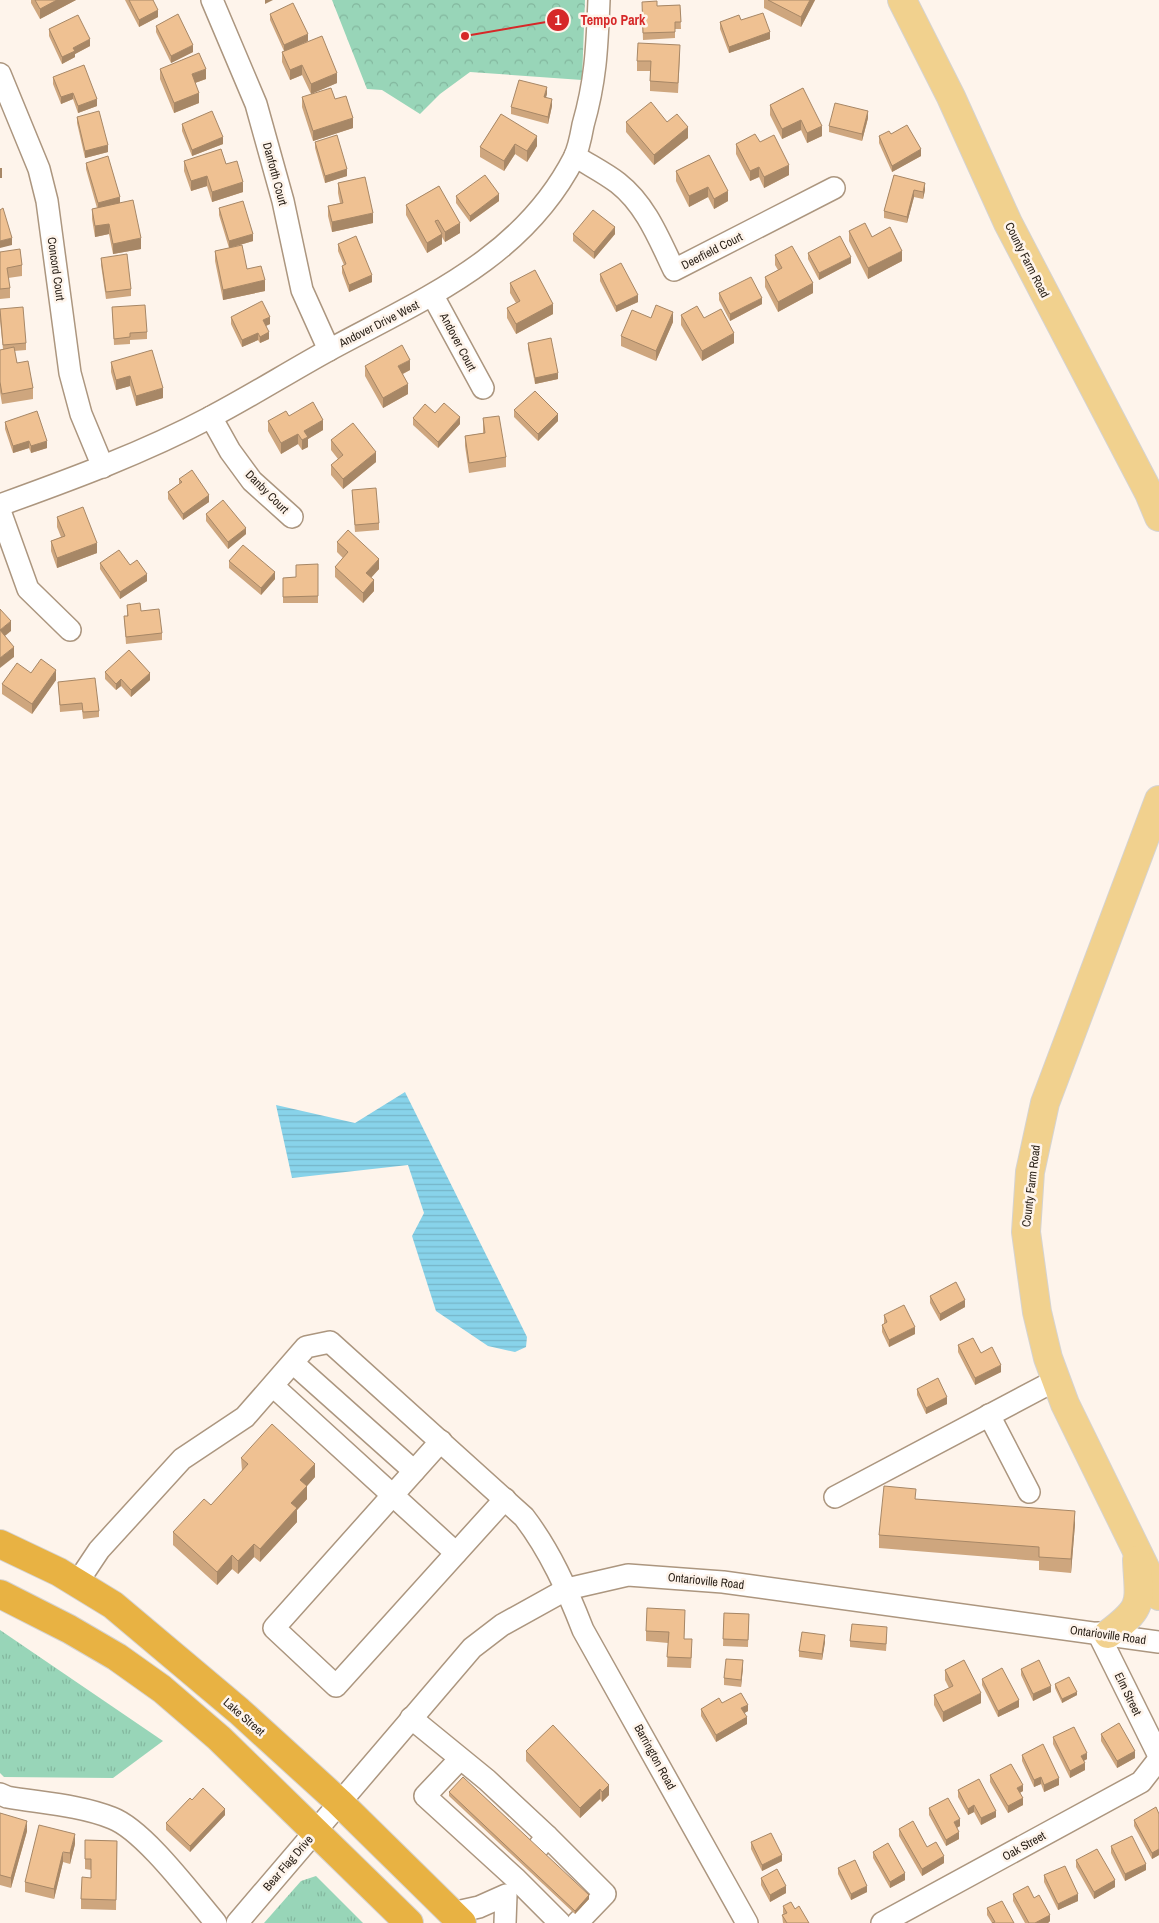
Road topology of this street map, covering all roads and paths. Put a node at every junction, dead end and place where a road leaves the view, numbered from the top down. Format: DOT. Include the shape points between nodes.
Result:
graph roads {
  1 [pos="212,0"];
  2 [pos="598,0"];
  3 [pos="902,0"];
  4 [pos="0,74"];
  5 [pos="575,156"];
  6 [pos="834,188"];
  7 [pos="433,296"];
  8 [pos="329,350"];
  9 [pos="483,388"];
  10 [pos="211,417"];
  11 [pos="103,468"];
  12 [pos="0,505"];
  13 [pos="0,511"];
  14 [pos="292,517"];
  15 [pos="1159,517"];
  16 [pos="70,630"];
  17 [pos="1159,800"];
  18 [pos="293,1363"];
  19 [pos="1056,1380"];
  20 [pos="273,1386"];
  21 [pos="989,1415"];
  22 [pos="441,1441"];
  23 [pos="414,1471"];
  24 [pos="1029,1492"];
  25 [pos="392,1496"];
  26 [pos="835,1496"];
  27 [pos="505,1499"];
  28 [pos="0,1544"];
  29 [pos="1137,1551"];
  30 [pos="456,1553"];
  31 [pos="77,1583"];
  32 [pos="568,1589"];
  33 [pos="0,1594"];
  34 [pos="1159,1596"];
  35 [pos="1103,1633"];
  36 [pos="1159,1642"];
  37 [pos="411,1718"];
  38 [pos="1159,1758"];
  39 [pos="459,1760"];
  40 [pos="0,1794"];
  41 [pos="339,1802"];
  42 [pos="314,1832"];
  43 [pos="538,1895"];
  44 [pos="457,1918"];
  45 [pos="216,1923"];
  46 [pos="237,1923"];
  47 [pos="409,1923"];
  48 [pos="505,1923"];
  49 [pos="577,1923"];
  50 [pos="747,1923"];
  51 [pos="882,1923"];
  1 -- 8 [label="street, Danforth Court" via="256,104 279,184 302,290"];
  2 -- 5 [label="street, Andover Drive West" via="593,90"];
  3 -- 15 [label="main road, County Farm Road" via="1008,223"];
  4 -- 11 [label="street, Concord Court" via="39,169 47,201 70,373 81,414"];
  5 -- 6 [label="street, Deerfield Court" via="618,183 634,199 650,221 674,270"];
  5 -- 7 [label="street, Andover Drive West" via="528,224 498,251"];
  7 -- 8 [label="street, Andover Drive West"];
  7 -- 9 [label="street, Andover Court"];
  8 -- 10 [label="street, Andover Drive West"];
  10 -- 11 [label="street, Andover Drive West"];
  10 -- 14 [label="street, Danby Court" via="252,481"];
  11 -- 12 [label="street, Andover Drive West"];
  13 -- 16 [label="street" via="28,589"];
  17 -- 19 [label="main road, County Farm Road" via="1045,1103 1034,1153 1026,1232 1037,1312"];
  18 -- 20 [label="street"];
  18 -- 22 [label="street, Barrington Road" via="306,1347 330,1342"];
  18 -- 23 [label="street"];
  19 -- 21 [label="street"];
  19 -- 29 [label="main road, County Farm Road" via="1070,1417"];
  20 -- 25 [label="street"];
  20 -- 31 [label="street" via="245,1416 182,1458 98,1550"];
  21 -- 24 [label="street"];
  21 -- 26 [label="street"];
  22 -- 23 [label="street"];
  22 -- 27 [label="street, Barrington Road"];
  23 -- 25 [label="street"];
  25 -- 30 [label="street"];
  25 -- 30 [label="street" via="274,1628 336,1686"];
  27 -- 30 [label="street"];
  27 -- 32 [label="street, Barrington Road" via="524,1516 540,1538"];
  28 -- 31 [label="highway, Lake Street"];
  29 -- 34 [label="main road, County Farm Road"];
  29 -- 35 [label="main road" via="1139,1601 1130,1618"];
  31 -- 41 [label="highway, Lake Street" via="113,1605"];
  32 -- 35 [label="street, Ontarioville Road" via="628,1575 681,1578"];
  32 -- 37 [label="street, Ontarioville Road" via="502,1625 472,1648"];
  32 -- 50 [label="street, Barrington Road" via="582,1630"];
  33 -- 42 [label="highway" via="117,1657 162,1689 219,1738"];
  35 -- 36 [label="street, Ontarioville Road"];
  35 -- 38 [label="street, Elm Street"];
  37 -- 39 [label="street"];
  37 -- 41 [label="street, Ontarioville Road"];
  38 -- 51 [label="street, Oak Street" via="1141,1782"];
  39 -- 43 [label="street" via="425,1796 456,1814"];
  39 -- 49 [label="street" via="542,1843 605,1894"];
  40 -- 45 [label="street" via="113,1818 136,1832"];
  41 -- 42 [label="street, Bear Flag Drive"];
  41 -- 44 [label="highway, Lake Street"];
  42 -- 46 [label="street, Bear Flag Drive"];
  42 -- 47 [label="highway"];
  43 -- 44 [label="street" via="479,1907"];
  43 -- 48 [label="street"];
}
